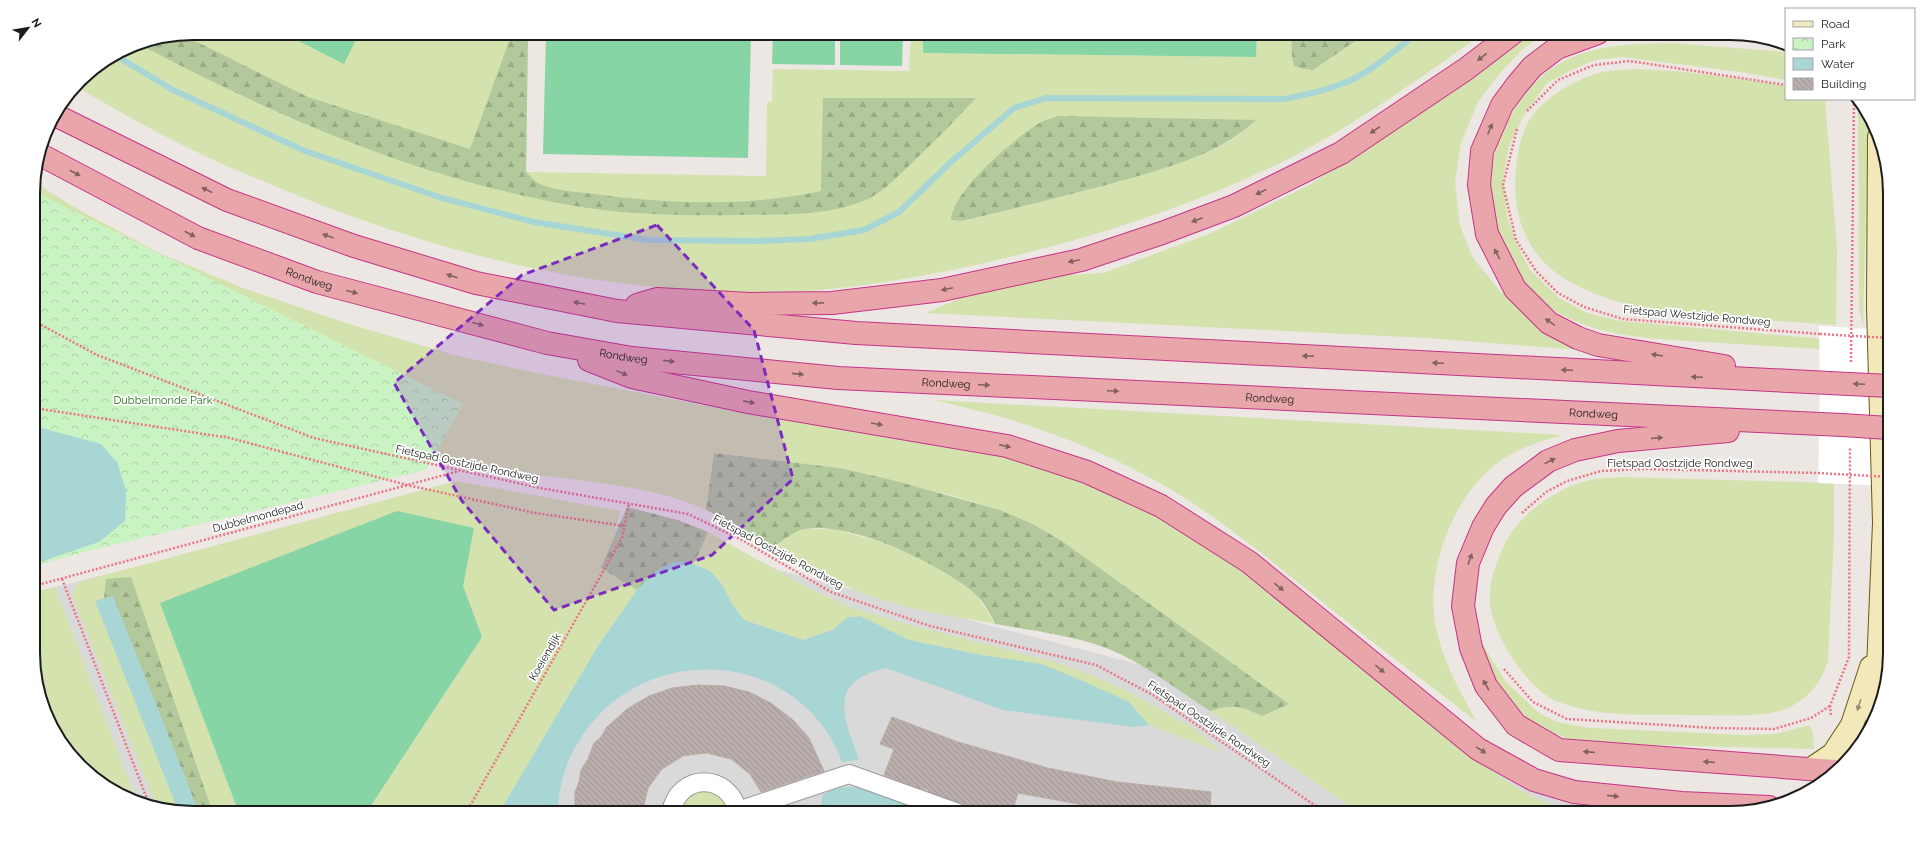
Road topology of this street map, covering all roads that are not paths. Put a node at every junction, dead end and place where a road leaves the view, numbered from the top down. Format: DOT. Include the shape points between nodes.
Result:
graph roads {
  1 [pos="1504,40"];
  2 [pos="1579,40"];
  3 [pos="61,118"];
  4 [pos="44,157"];
  5 [pos="1879,158"];
  6 [pos="617,311"];
  7 [pos="547,343"];
  8 [pos="1820,382"];
  9 [pos="1883,386"];
  10 [pos="1819,424"];
  11 [pos="1883,428"];
  12 [pos="1883,487"];
  13 [pos="1883,547"];
  14 [pos="1879,641"];
  15 [pos="1877,696"];
  16 [pos="1811,769"];
  17 [pos="1828,770"];
  18 [pos="673,806"];
  19 [pos="736,806"];
  20 [pos="755,806"];
  21 [pos="938,806"];
  22 [pos="1744,806"];
  1 -- 6 [label="highway, one-way" via="1466,69 1342,153 1234,206 1081,260 942,290 832,303 750,304 657,299"];
  8 -- 2 [label="highway, one-way" via="1598,345 1549,323 1515,289 1487,234 1479,185 1482,151 1502,105 1532,67 1557,48"];
  6 -- 3 [label="highway, one-way" via="476,283 354,246 227,200"];
  4 -- 7 [label="highway, Rondweg, one-way" via="198,238 302,277"];
  5 -- 12 [label="main road" via="1878,307"];
  8 -- 6 [label="highway, one-way" via="856,333"];
  7 -- 10 [label="highway, Rondweg, one-way" via="632,358 838,378"];
  7 -- 22 [label="highway, one-way" via="632,377 748,402 1007,446 1087,472 1161,506 1249,562 1478,749 1534,780 1574,792"];
  9 -- 8 [label="highway, one-way, bridge"];
  10 -- 11 [label="highway, Rondweg, bridge"];
  16 -- 10 [label="highway, one-way" via="1559,750 1516,725 1486,686 1470,648 1463,606 1468,563 1483,527 1496,506 1513,487 1548,461 1575,450 1618,441"];
  13 -- 14 [label="main road"];
  14 -- 15 [label="main road"];
  14 -- 16 [label="main road, one-way" via="1852,725 1832,754"];
  16 -- 17 [label="highway"];
  18 -- 19 [label="street" via="682,790 698,782 707,782 716,784 731,794"];
  20 -- 21 [label="street" via="849,774"];
}
